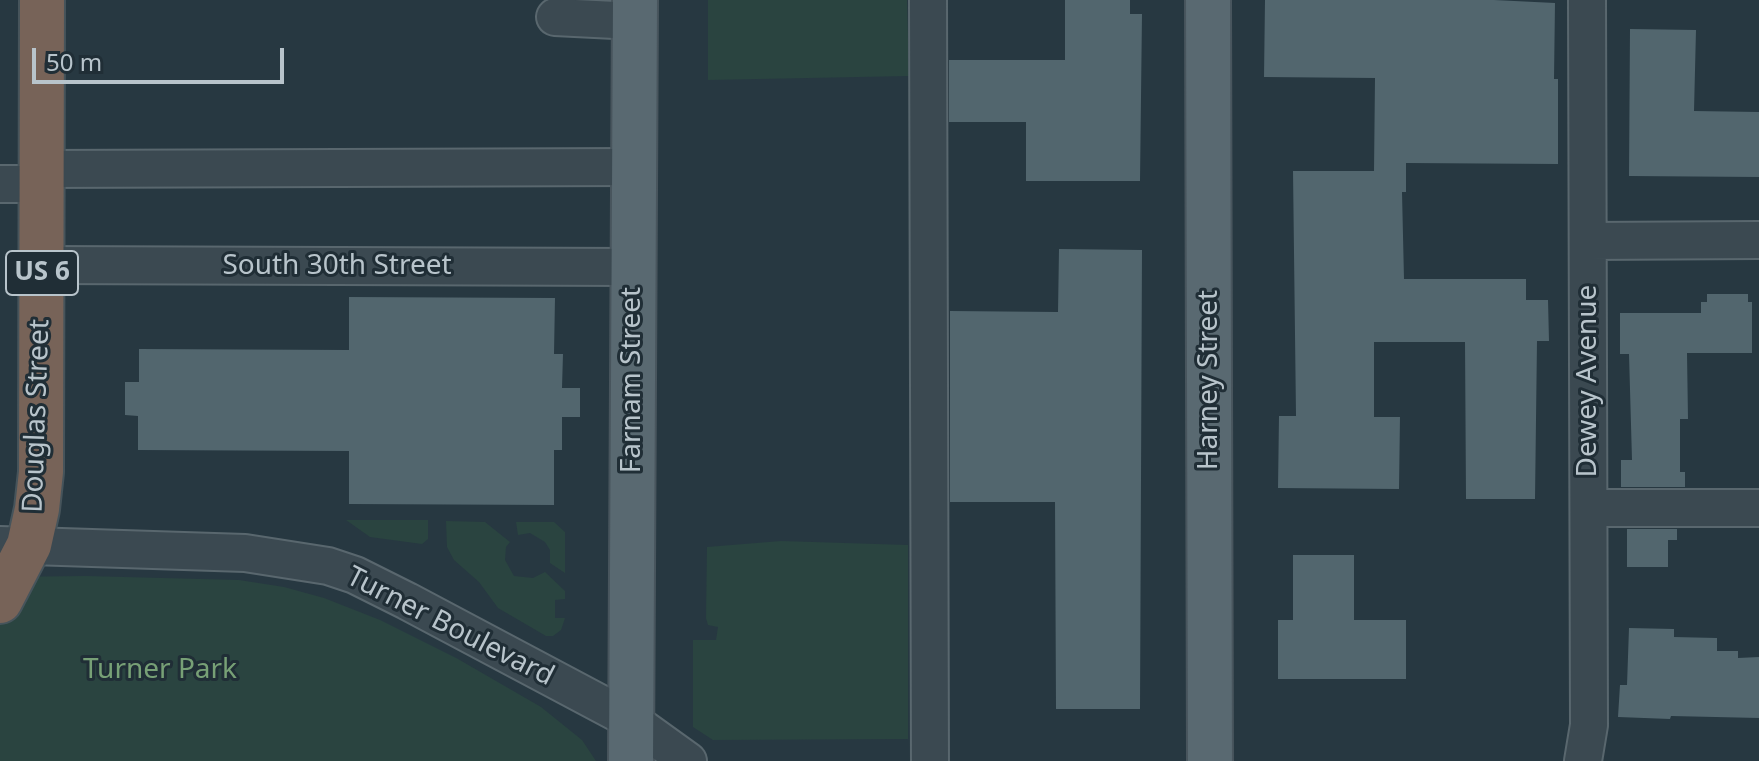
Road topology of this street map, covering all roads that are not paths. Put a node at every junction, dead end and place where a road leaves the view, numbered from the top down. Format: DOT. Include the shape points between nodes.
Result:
graph roads {
  1 [pos="42,0"];
  2 [pos="928,0"];
  3 [pos="1208,0"];
  4 [pos="1587,0"];
  5 [pos="635,11"];
  6 [pos="555,17"];
  7 [pos="634,167"];
  8 [pos="28,179"];
  9 [pos="1759,240"];
  10 [pos="1588,241"];
  11 [pos="42,265"];
  12 [pos="633,267"];
  13 [pos="1589,508"];
  14 [pos="1759,508"];
  15 [pos="14,545"];
  16 [pos="0,601"];
  17 [pos="631,741"];
  18 [pos="688,761"];
  19 [pos="930,761"];
  20 [pos="1210,761"];
  21 [pos="1583,761"];
  1 -- 8 [label="highway, Douglas Street / US 6"];
  2 -- 19 [label="street"];
  3 -- 20 [label="main road, Harney Street"];
  4 -- 10 [label="street, Dewey Avenue"];
  5 -- 6 [label="street"];
  5 -- 7 [label="main road, Farnam Street"];
  7 -- 8 [label="street"];
  7 -- 12 [label="main road, Farnam Street"];
  8 -- 11 [label="highway, Douglas Street / US 6"];
  9 -- 10 [label="street"];
  10 -- 13 [label="street, Dewey Avenue"];
  11 -- 12 [label="street, South 30th Street"];
  11 -- 15 [label="highway, Douglas Street / US 6" via="41,472 37,509"];
  12 -- 17 [label="main road, Farnam Street"];
  13 -- 14 [label="street"];
  13 -- 21 [label="street, Dewey Avenue" via="1589,725"];
  15 -- 16 [label="highway, US 6"];
  15 -- 17 [label="street, Turner Boulevard" via="245,553 328,566 407,601"];
  17 -- 18 [label="street, Turner Boulevard"];
}
